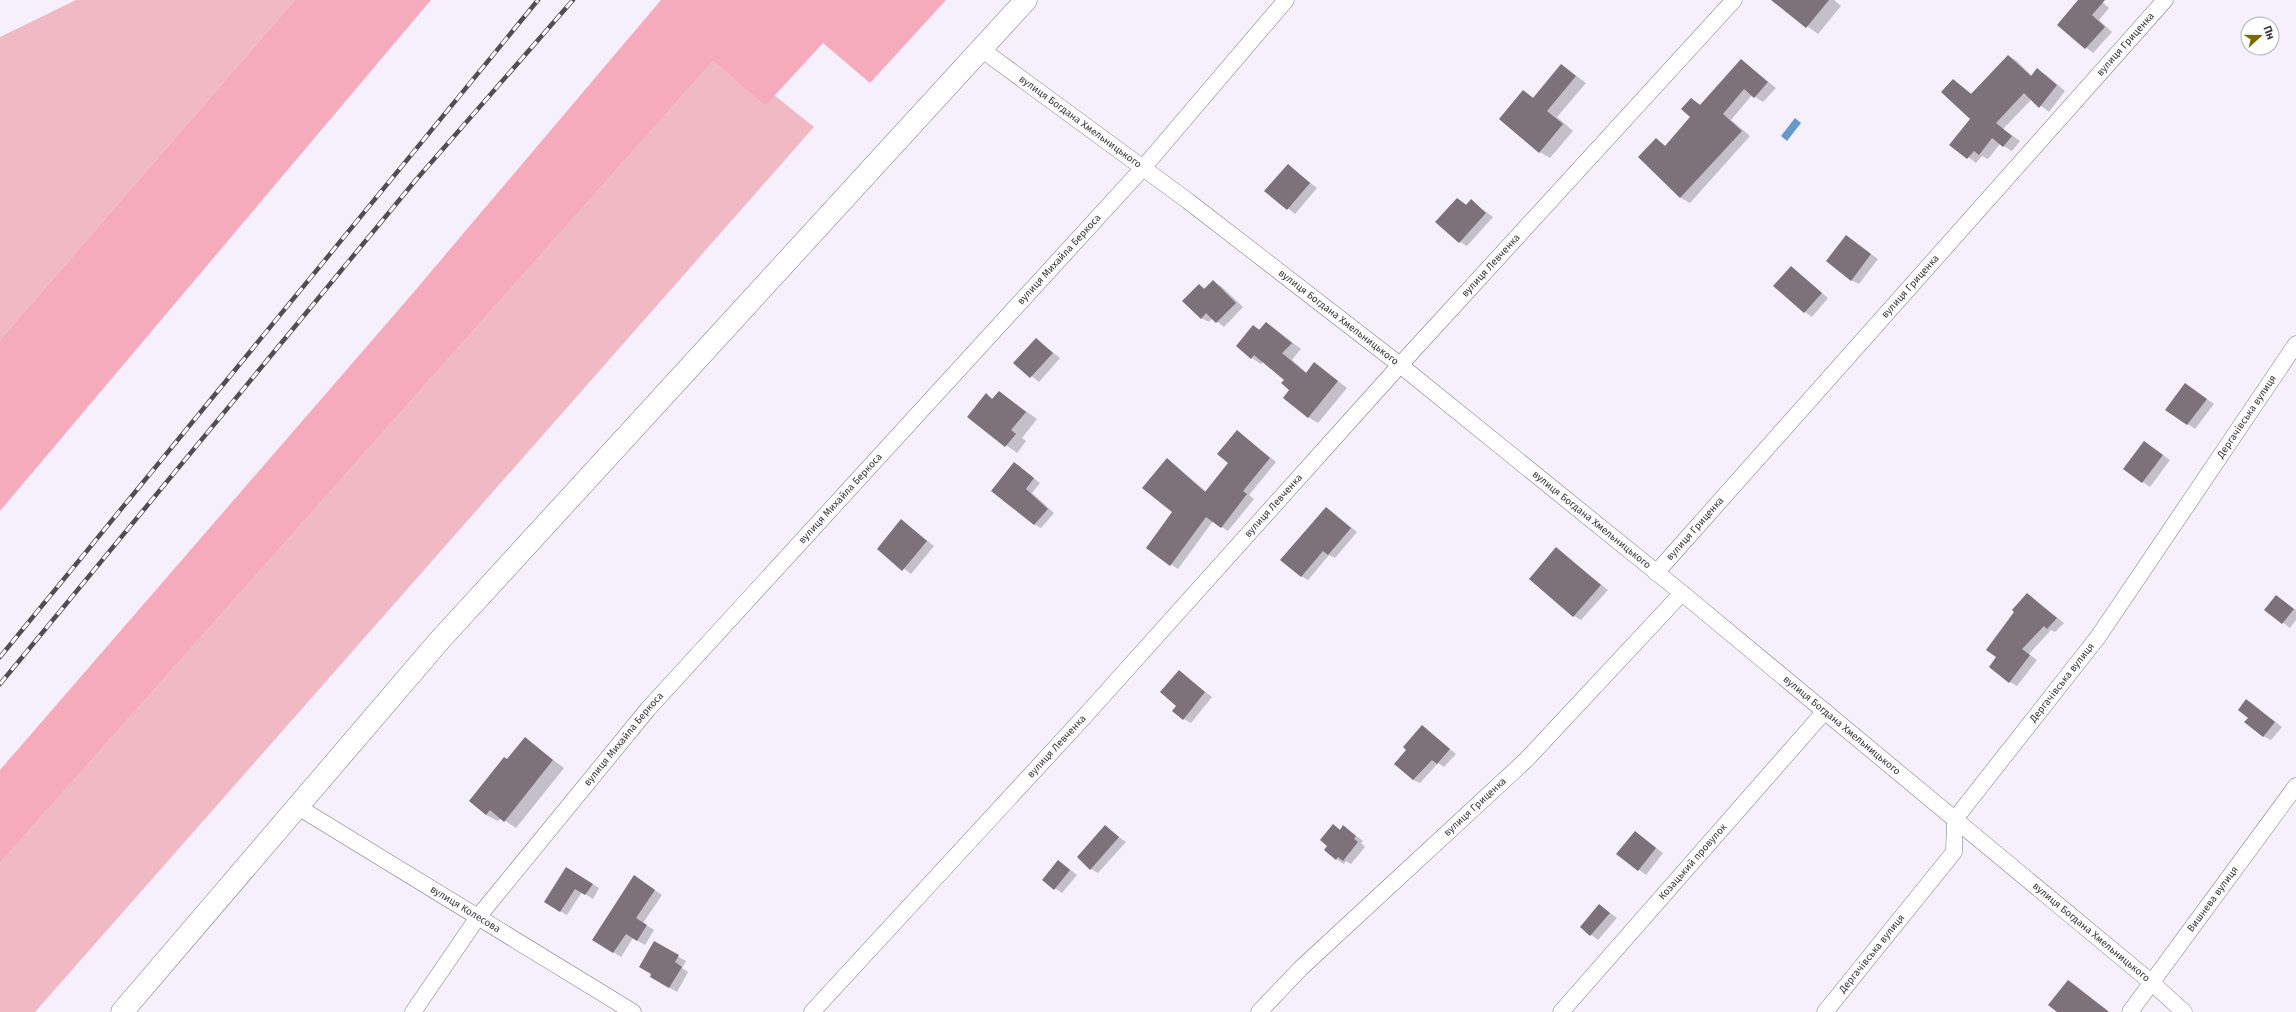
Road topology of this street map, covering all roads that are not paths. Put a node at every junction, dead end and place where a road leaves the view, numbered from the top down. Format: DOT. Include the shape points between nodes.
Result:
graph roads {
  1 [pos="1026,0"];
  2 [pos="1286,0"];
  3 [pos="1734,0"];
  4 [pos="2165,0"];
  5 [pos="981,49"];
  6 [pos="1143,168"];
  7 [pos="2296,344"];
  8 [pos="1400,365"];
  9 [pos="1656,573"];
  10 [pos="1682,593"];
  11 [pos="1825,711"];
  12 [pos="2296,786"];
  13 [pos="298,807"];
  14 [pos="1955,819"];
  15 [pos="478,917"];
  16 [pos="2151,982"];
  17 [pos="122,1012"];
  18 [pos="413,1012"];
  19 [pos="633,1012"];
  20 [pos="812,1012"];
  21 [pos="1259,1012"];
  22 [pos="1561,1012"];
  23 [pos="1825,1012"];
  24 [pos="2130,1012"];
  25 [pos="2184,1012"];
  1 -- 5 [label="main road"];
  2 -- 6 [label="street, вулиця Михайла Беркоса"];
  3 -- 8 [label="street, вулиця Левченка"];
  4 -- 9 [label="street, вулиця Гриценка"];
  5 -- 6 [label="street, вулиця Богдана Хмельницького"];
  5 -- 13 [label="main road" via="439,641"];
  6 -- 8 [label="street, вулиця Богдана Хмельницького"];
  6 -- 15 [label="street, вулиця Михайла Беркоса" via="648,709"];
  7 -- 14 [label="street, Дергачівська вулиця" via="2098,637"];
  8 -- 9 [label="street, вулиця Богдана Хмельницького"];
  8 -- 20 [label="street, вулиця Левченка" via="1090,711"];
  9 -- 10 [label="street, вулиця Богдана Хмельницького"];
  10 -- 11 [label="street, вулиця Богдана Хмельницького"];
  10 -- 21 [label="street, вулиця Гриценка" via="1526,760 1301,968"];
  11 -- 14 [label="street, вулиця Богдана Хмельницького"];
  11 -- 22 [label="street, Козацький провулок"];
  12 -- 16 [label="street, Вишнева вулиця"];
  13 -- 15 [label="street, вулиця Колесова"];
  13 -- 17 [label="main road"];
  14 -- 16 [label="street, вулиця Богдана Хмельницького"];
  14 -- 23 [label="street, Дергачівська вулиця" via="1954,852"];
  15 -- 18 [label="street, вулиця Михайла Беркоса"];
  15 -- 19 [label="street, вулиця Колесова"];
  16 -- 24 [label="street, Вишнева вулиця"];
  16 -- 25 [label="street, вулиця Богдана Хмельницького"];
}
